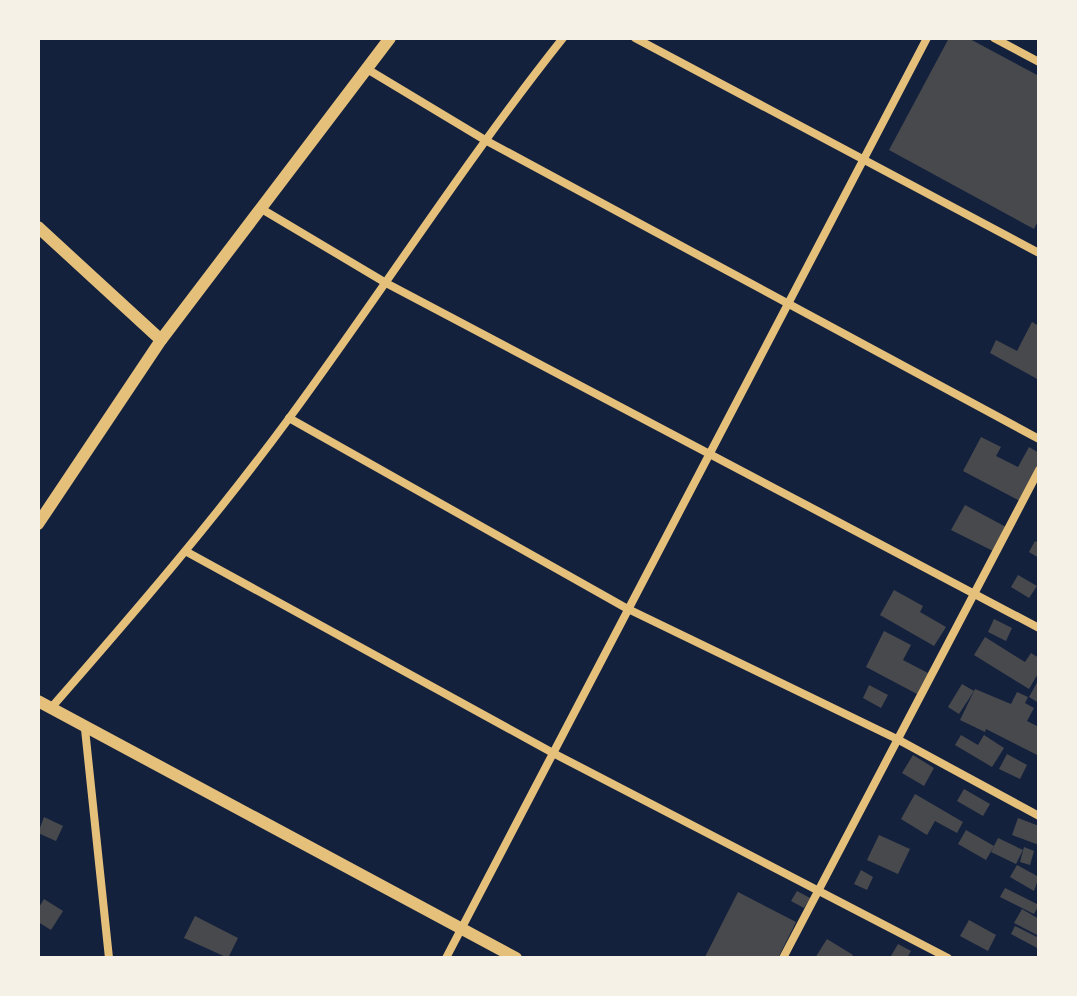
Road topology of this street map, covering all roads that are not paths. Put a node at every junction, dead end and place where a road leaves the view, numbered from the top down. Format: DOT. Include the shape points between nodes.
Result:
graph roads {
  1 [pos="390,38"];
  2 [pos="563,38"];
  3 [pos="635,38"];
  4 [pos="927,38"];
  5 [pos="994,38"];
  6 [pos="1039,62"];
  7 [pos="367,69"];
  8 [pos="485,140"];
  9 [pos="863,160"];
  10 [pos="260,208"];
  11 [pos="38,227"];
  12 [pos="1039,253"];
  13 [pos="386,283"];
  14 [pos="788,305"];
  15 [pos="161,340"];
  16 [pos="289,418"];
  17 [pos="1039,439"];
  18 [pos="707,453"];
  19 [pos="1039,470"];
  20 [pos="38,524"];
  21 [pos="187,552"];
  22 [pos="976,594"];
  23 [pos="626,608"];
  24 [pos="1039,628"];
  25 [pos="38,701"];
  26 [pos="51,708"];
  27 [pos="85,729"];
  28 [pos="897,739"];
  29 [pos="553,753"];
  30 [pos="1039,816"];
  31 [pos="820,890"];
  32 [pos="462,929"];
  33 [pos="109,958"];
  34 [pos="446,958"];
  35 [pos="516,958"];
  36 [pos="783,958"];
  37 [pos="948,958"];
  1 -- 7 [label="street"];
  2 -- 8 [label="street"];
  3 -- 9 [label="street"];
  4 -- 9 [label="street"];
  5 -- 6 [label="street"];
  7 -- 8 [label="street"];
  7 -- 10 [label="street"];
  8 -- 13 [label="street"];
  8 -- 14 [label="street"];
  9 -- 12 [label="street"];
  9 -- 14 [label="street"];
  10 -- 13 [label="street"];
  10 -- 15 [label="street"];
  11 -- 15 [label="street"];
  13 -- 16 [label="street"];
  13 -- 18 [label="street"];
  14 -- 17 [label="street"];
  14 -- 18 [label="street"];
  15 -- 20 [label="street"];
  16 -- 21 [label="street"];
  16 -- 23 [label="street"];
  18 -- 22 [label="street"];
  18 -- 23 [label="street"];
  19 -- 22 [label="street"];
  21 -- 26 [label="street"];
  21 -- 29 [label="street"];
  22 -- 24 [label="street"];
  22 -- 28 [label="street"];
  23 -- 28 [label="street"];
  23 -- 29 [label="street"];
  25 -- 26 [label="street"];
  26 -- 27 [label="street"];
  27 -- 32 [label="street"];
  27 -- 33 [label="street"];
  28 -- 30 [label="street"];
  28 -- 31 [label="street"];
  29 -- 31 [label="street"];
  29 -- 32 [label="street"];
  31 -- 36 [label="street"];
  31 -- 37 [label="street"];
  32 -- 34 [label="street"];
  32 -- 35 [label="street"];
}
